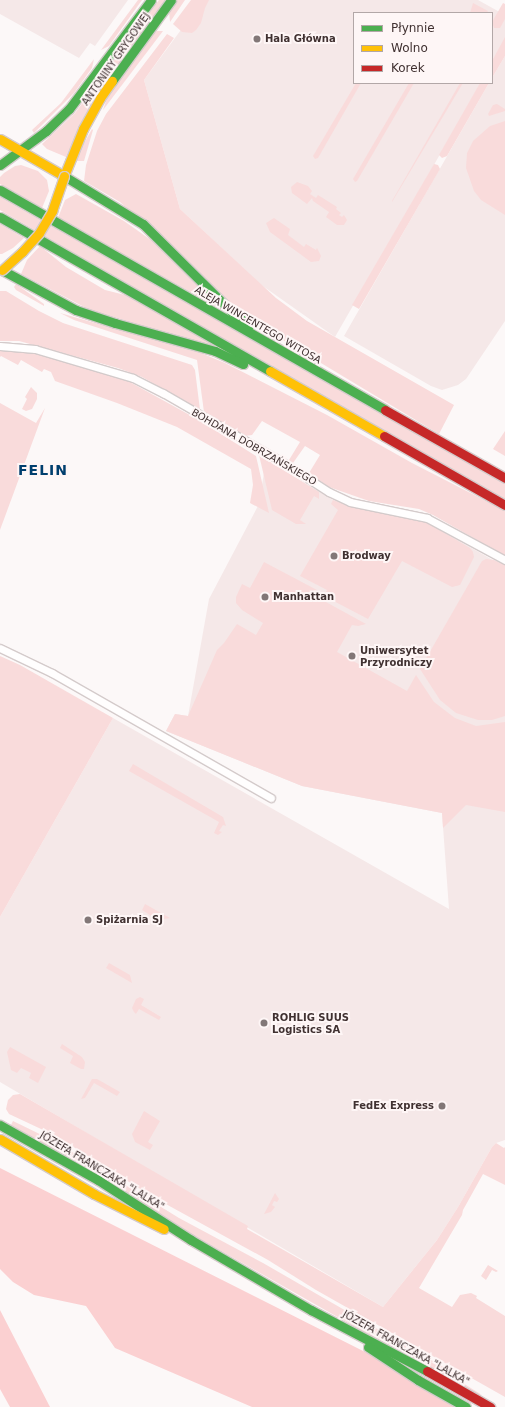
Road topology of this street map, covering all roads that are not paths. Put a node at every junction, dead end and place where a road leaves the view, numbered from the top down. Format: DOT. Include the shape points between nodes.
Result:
graph roads {
  1 [pos="151,0"];
  2 [pos="171,0"];
  3 [pos="0,139"];
  4 [pos="20,151"];
  5 [pos="0,165"];
  6 [pos="64,176"];
  7 [pos="0,190"];
  8 [pos="0,217"];
  9 [pos="0,270"];
  10 [pos="0,346"];
  11 [pos="276,348"];
  12 [pos="340,411"];
  13 [pos="505,478"];
  14 [pos="505,505"];
  15 [pos="505,560"];
  16 [pos="0,648"];
  17 [pos="271,798"];
  18 [pos="0,1125"];
  19 [pos="0,1139"];
  20 [pos="191,1240"];
  21 [pos="312,1310"];
  22 [pos="466,1407"];
  23 [pos="490,1407"];
  1 -- 4 [label="main road, ANTONINY GRYGOWEJ" via="69,109"];
  2 -- 6 [label="main road, ANTONINY GRYGOWEJ" via="100,98 83,129"];
  3 -- 4 [label="main road"];
  4 -- 5 [label="main road, ANTONINY GRYGOWEJ"];
  4 -- 6 [label="main road"];
  6 -- 9 [label="main road, ANTONINY GRYGOWEJ, bridge" via="52,211 39,233 22,252"];
  6 -- 11 [label="main road" via="143,224 231,311"];
  7 -- 11 [label="main road, ALEJA WINCENTEGO WITOSA"];
  8 -- 12 [label="main road"];
  9 -- 12 [label="main road" via="76,310 215,351 307,400"];
  10 -- 15 [label="street, BOHDANA DOBRZAŃSKIEGO" via="35,349 133,378 281,461 329,492 350,502 427,518"];
  11 -- 13 [label="main road, ALEJA WINCENTEGO WITOSA"];
  12 -- 14 [label="main road"];
  16 -- 17 [label="street" via="52,673"];
  18 -- 20 [label="main road, JÓZEFA FRANCZAKA \"LALKA\"" via="98,1180"];
  19 -- 20 [label="main road, JÓZEFA FRANCZAKA \"LALKA\"" via="94,1194"];
  20 -- 21 [label="main road, JÓZEFA FRANCZAKA \"LALKA\""];
  21 -- 22 [label="main road, JÓZEFA FRANCZAKA \"LALKA\"" via="418,1380"];
  21 -- 23 [label="main road, JÓZEFA FRANCZAKA \"LALKA\""];
}
